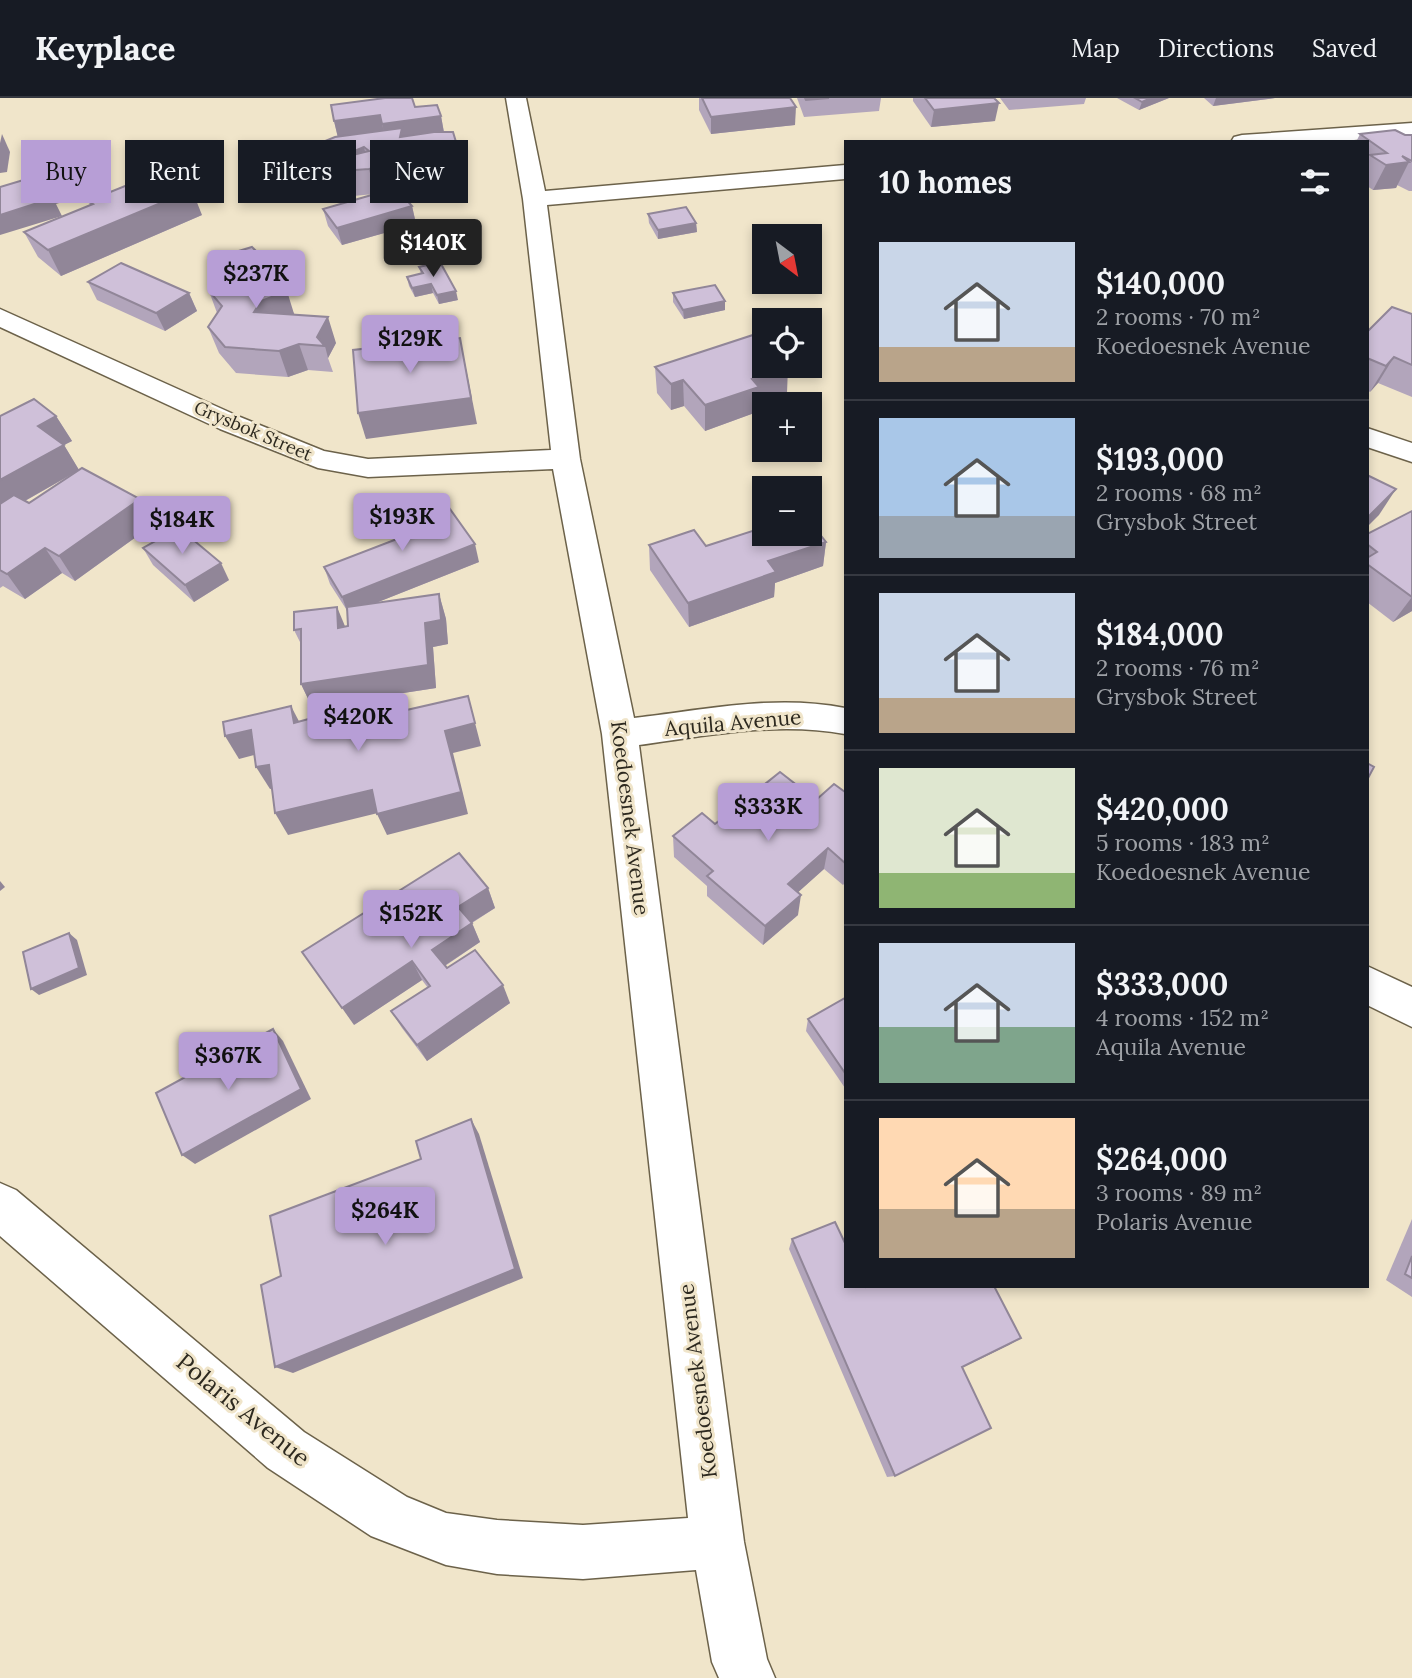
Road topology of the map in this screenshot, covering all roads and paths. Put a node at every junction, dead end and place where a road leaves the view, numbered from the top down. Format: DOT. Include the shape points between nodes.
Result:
graph roads {
  1 [pos="516,98"];
  2 [pos="1412,129"];
  3 [pos="1268,140"];
  4 [pos="844,172"];
  5 [pos="535,199"];
  6 [pos="0,317"];
  7 [pos="1369,438"];
  8 [pos="1412,453"];
  9 [pos="566,459"];
  10 [pos="844,721"];
  11 [pos="620,734"];
  12 [pos="1369,985"];
  13 [pos="1412,1008"];
  14 [pos="0,1206"];
  15 [pos="717,1542"];
  16 [pos="747,1678"];
  1 -- 5 [label="street, Koedoesnek Avenue"];
  2 -- 3 [label="street"];
  4 -- 5 [label="street"];
  5 -- 9 [label="street, Koedoesnek Avenue"];
  6 -- 9 [label="street, Grysbok Street" via="318,459 368,468"];
  7 -- 8 [label="street"];
  9 -- 11 [label="street, Koedoesnek Avenue"];
  10 -- 11 [label="street, Aquila Avenue" via="774,716"];
  11 -- 15 [label="street, Koedoesnek Avenue"];
  12 -- 13 [label="street"];
  14 -- 15 [label="street, Polaris Avenue" via="286,1450 390,1517 446,1539 497,1547 583,1552"];
  15 -- 16 [label="street"];
}
